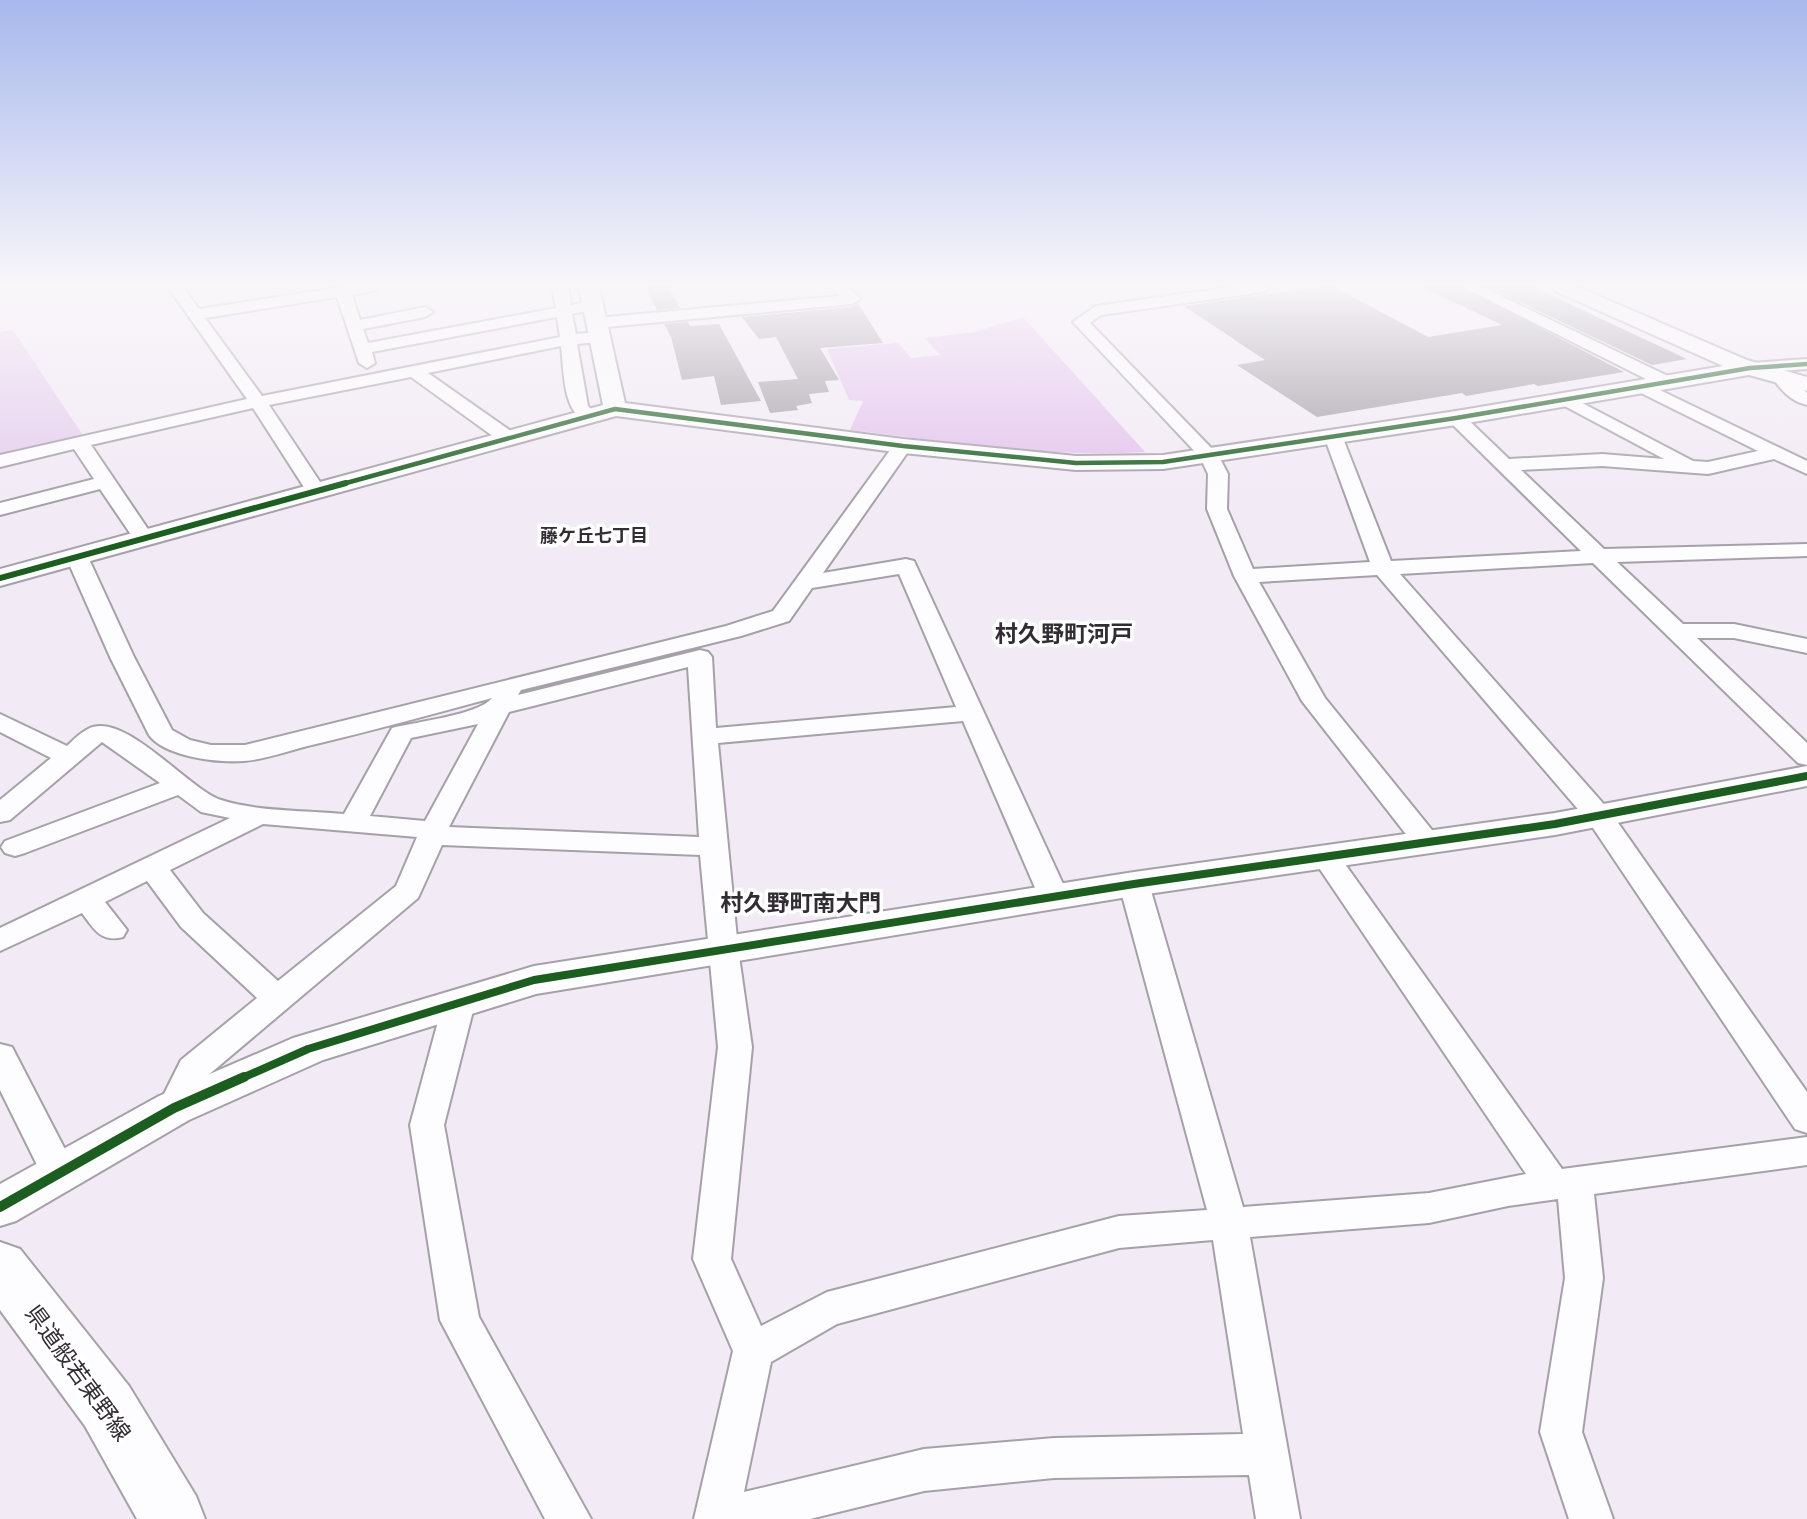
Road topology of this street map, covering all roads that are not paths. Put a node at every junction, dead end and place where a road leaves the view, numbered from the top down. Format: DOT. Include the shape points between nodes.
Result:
graph roads {
  1 [pos="225,358"];
  2 [pos="364,358"];
  3 [pos="457,358"];
  4 [pos="580,358"];
  5 [pos="595,358"];
  6 [pos="1116,358"];
  7 [pos="1616,358"];
  8 [pos="1727,358"];
  9 [pos="1807,364"];
  10 [pos="1750,368"];
  11 [pos="414,371"];
  12 [pos="1780,376"];
  13 [pos="372,379"];
  14 [pos="1665,382"];
  15 [pos="1807,384"];
  16 [pos="1641,386"];
  17 [pos="1564,399"];
  18 [pos="1807,400"];
  19 [pos="258,402"];
  20 [pos="615,409"];
  21 [pos="588,416"];
  22 [pos="1456,418"];
  23 [pos="1333,436"];
  24 [pos="508,438"];
  25 [pos="79,442"];
  26 [pos="903,446"];
  27 [pos="1777,453"];
  28 [pos="1208,454"];
  29 [pos="0,461"];
  30 [pos="1504,465"];
  31 [pos="1693,467"];
  32 [pos="1807,468"];
  33 [pos="104,482"];
  34 [pos="316,491"];
  35 [pos="0,509"];
  36 [pos="143,538"];
  37 [pos="1807,550"];
  38 [pos="1598,556"];
  39 [pos="77,557"];
  40 [pos="1383,568"];
  41 [pos="1245,576"];
  42 [pos="0,579"];
  43 [pos="805,583"];
  44 [pos="1674,631"];
  45 [pos="1807,646"];
  46 [pos="505,696"];
  47 [pos="971,713"];
  48 [pos="0,722"];
  49 [pos="704,737"];
  50 [pos="69,757"];
  51 [pos="1807,757"];
  52 [pos="1807,776"];
  53 [pos="179,785"];
  54 [pos="0,814"];
  55 [pos="259,814"];
  56 [pos="1599,816"];
  57 [pos="356,817"];
  58 [pos="438,833"];
  59 [pos="1426,841"];
  60 [pos="15,847"];
  61 [pos="714,847"];
  62 [pos="1325,856"];
  63 [pos="152,867"];
  64 [pos="1134,884"];
  65 [pos="1054,897"];
  66 [pos="86,899"];
  67 [pos="112,930"];
  68 [pos="0,941"];
  69 [pos="723,949"];
  70 [pos="278,999"];
  71 [pos="459,1003"];
  72 [pos="0,1056"];
  73 [pos="174,1108"];
  74 [pos="1807,1119"];
  75 [pos="1807,1151"];
  76 [pos="59,1173"];
  77 [pos="1565,1185"];
  78 [pos="0,1207"];
  79 [pos="1229,1222"];
  80 [pos="0,1266"];
  81 [pos="753,1351"];
  82 [pos="1267,1454"];
  83 [pos="173,1519"];
  84 [pos="569,1519"];
  85 [pos="718,1519"];
  86 [pos="1278,1519"];
  87 [pos="1591,1519"];
  1 -- 19 [label="street"];
  2 -- 13 [label="street"];
  3 -- 11 [label="street"];
  4 -- 21 [label="street" via="579,407"];
  5 -- 20 [label="street"];
  6 -- 28 [label="street"];
  7 -- 14 [label="street"];
  8 -- 10 [label="street"];
  9 -- 10 [label="street"];
  10 -- 12 [label="street"];
  10 -- 14 [label="street"];
  11 -- 13 [label="street"];
  11 -- 24 [label="street"];
  12 -- 15 [label="street"];
  12 -- 18 [label="street"];
  13 -- 19 [label="street"];
  14 -- 16 [label="street"];
  16 -- 17 [label="street"];
  16 -- 27 [label="street"];
  17 -- 22 [label="street"];
  17 -- 31 [label="street"];
  19 -- 25 [label="street"];
  19 -- 34 [label="street"];
  20 -- 21 [label="street"];
  20 -- 26 [label="street"];
  21 -- 24 [label="street"];
  22 -- 23 [label="street"];
  22 -- 30 [label="street"];
  23 -- 28 [label="street"];
  23 -- 40 [label="street"];
  24 -- 34 [label="street"];
  25 -- 29 [label="street"];
  25 -- 33 [label="street"];
  26 -- 28 [label="street" via="1102,464 1163,462"];
  26 -- 43 [label="street"];
  27 -- 31 [label="street"];
  27 -- 32 [label="street"];
  28 -- 41 [label="street" via="1217,474 1217,509"];
  30 -- 31 [label="street" via="1602,460"];
  30 -- 38 [label="street"];
  33 -- 35 [label="street"];
  33 -- 36 [label="street"];
  34 -- 36 [label="street"];
  36 -- 39 [label="street"];
  37 -- 38 [label="street"];
  38 -- 40 [label="street"];
  38 -- 44 [label="street"];
  39 -- 42 [label="street"];
  39 -- 46 [label="street" via="162,735 181,745 210,753 245,753"];
  40 -- 41 [label="street"];
  40 -- 56 [label="street"];
  41 -- 59 [label="street" via="1314,701"];
  43 -- 46 [label="street" via="781,616"];
  43 -- 47 [label="street" via="906,566"];
  44 -- 45 [label="street" via="1734,631"];
  44 -- 51 [label="street"];
  46 -- 49 [label="street" via="700,657"];
  46 -- 57 [label="street" via="474,717 401,733"];
  46 -- 58 [label="street"];
  47 -- 49 [label="street"];
  47 -- 65 [label="street"];
  48 -- 50 [label="street"];
  49 -- 61 [label="street"];
  50 -- 53 [label="street" via="97,734 112,736"];
  50 -- 54 [label="street"];
  52 -- 56 [label="street"];
  53 -- 55 [label="street" via="211,806"];
  53 -- 60 [label="street"];
  55 -- 58 [label="street"];
  55 -- 63 [label="street"];
  56 -- 59 [label="street"];
  56 -- 74 [label="street"];
  58 -- 61 [label="street"];
  58 -- 70 [label="street" via="408,891"];
  59 -- 62 [label="street"];
  61 -- 69 [label="street"];
  62 -- 64 [label="street"];
  62 -- 77 [label="street"];
  63 -- 66 [label="street"];
  63 -- 70 [label="street" via="192,920"];
  64 -- 65 [label="street"];
  64 -- 79 [label="street"];
  65 -- 69 [label="street"];
  66 -- 67 [label="street"];
  66 -- 68 [label="street"];
  69 -- 71 [label="street" via="534,980"];
  69 -- 81 [label="street" via="735,1046 712,1259"];
  70 -- 73 [label="street" via="193,1069"];
  71 -- 73 [label="street" via="308,1049"];
  71 -- 84 [label="street" via="427,1125 460,1320"];
  72 -- 76 [label="street"];
  73 -- 76 [label="street"];
  75 -- 77 [label="street"];
  76 -- 78 [label="street"];
  77 -- 79 [label="street" via="1508,1191 1429,1208"];
  77 -- 87 [label="street" via="1584,1278 1561,1432"];
  79 -- 81 [label="street" via="1119,1232 827,1309"];
  79 -- 82 [label="street"];
  80 -- 83 [label="main road, 県道般若東野線" via="107,1406"];
  81 -- 85 [label="street"];
  82 -- 85 [label="street" via="1054,1458 924,1470"];
  82 -- 86 [label="street"];
}
